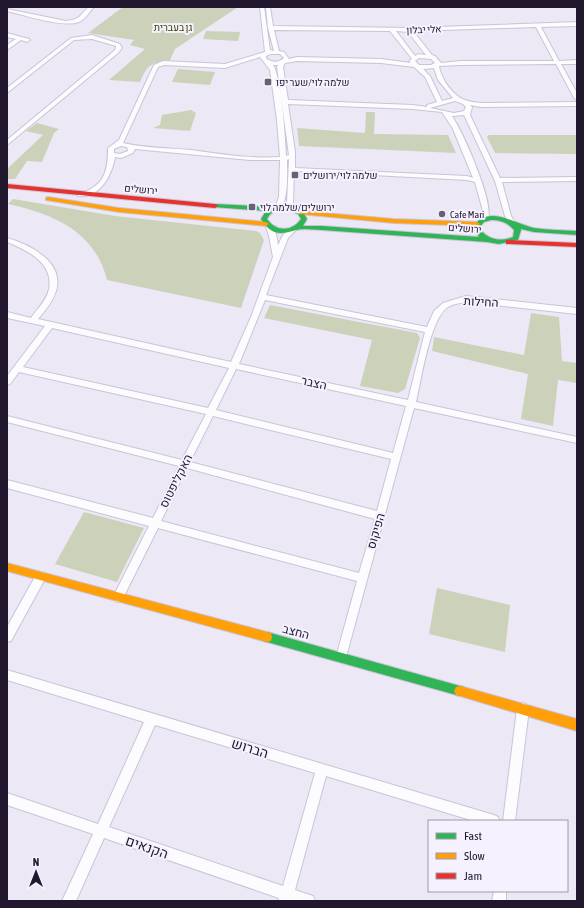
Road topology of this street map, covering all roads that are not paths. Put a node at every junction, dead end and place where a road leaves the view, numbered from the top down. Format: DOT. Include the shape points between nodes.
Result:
graph roads {
  1 [pos="92,7"];
  2 [pos="262,7"];
  3 [pos="268,7"];
  4 [pos="9,9"];
  5 [pos="577,24"];
  6 [pos="537,25"];
  7 [pos="271,28"];
  8 [pos="392,30"];
  9 [pos="409,30"];
  10 [pos="7,35"];
  11 [pos="20,38"];
  12 [pos="27,40"];
  13 [pos="7,48"];
  14 [pos="277,52"];
  15 [pos="265,54"];
  16 [pos="285,54"];
  17 [pos="430,56"];
  18 [pos="312,59"];
  19 [pos="283,61"];
  20 [pos="268,62"];
  21 [pos="415,62"];
  22 [pos="559,62"];
  23 [pos="577,62"];
  24 [pos="436,63"];
  25 [pos="7,91"];
  26 [pos="577,98"];
  27 [pos="462,101"];
  28 [pos="285,104"];
  29 [pos="440,104"];
  30 [pos="577,104"];
  31 [pos="498,105"];
  32 [pos="413,107"];
  33 [pos="468,111"];
  34 [pos="444,112"];
  35 [pos="7,143"];
  36 [pos="117,145"];
  37 [pos="130,149"];
  38 [pos="111,154"];
  39 [pos="124,156"];
  40 [pos="283,156"];
  41 [pos="292,157"];
  42 [pos="291,171"];
  43 [pos="109,172"];
  44 [pos="577,179"];
  45 [pos="477,181"];
  46 [pos="498,181"];
  47 [pos="7,186"];
  48 [pos="102,186"];
  49 [pos="7,192"];
  50 [pos="80,195"];
  51 [pos="109,197"];
  52 [pos="276,208"];
  53 [pos="298,211"];
  54 [pos="485,219"];
  55 [pos="477,224"];
  56 [pos="514,224"];
  57 [pos="267,226"];
  58 [pos="295,229"];
  59 [pos="577,233"];
  60 [pos="7,240"];
  61 [pos="487,240"];
  62 [pos="509,242"];
  63 [pos="577,245"];
  64 [pos="276,258"];
  65 [pos="262,297"];
  66 [pos="577,311"];
  67 [pos="7,315"];
  68 [pos="33,320"];
  69 [pos="51,324"];
  70 [pos="429,330"];
  71 [pos="234,366"];
  72 [pos="17,369"];
  73 [pos="7,382"];
  74 [pos="411,405"];
  75 [pos="211,412"];
  76 [pos="7,419"];
  77 [pos="577,440"];
  78 [pos="396,457"];
  79 [pos="185,464"];
  80 [pos="7,484"];
  81 [pos="380,516"];
  82 [pos="155,524"];
  83 [pos="7,567"];
  84 [pos="41,576"];
  85 [pos="362,578"];
  86 [pos="118,597"];
  87 [pos="7,637"];
  88 [pos="341,657"];
  89 [pos="7,675"];
  90 [pos="522,709"];
  91 [pos="152,718"];
  92 [pos="577,725"];
  93 [pos="322,769"];
  94 [pos="7,799"];
  95 [pos="491,820"];
  96 [pos="509,820"];
  97 [pos="101,831"];
  98 [pos="286,898"];
  99 [pos="69,901"];
  100 [pos="308,901"];
  1 -- 4 [label="street" via="77,21 66,23"];
  2 -- 15 [label="street"];
  3 -- 7 [label="street"];
  5 -- 6 [label="street, אלי יבלון"];
  6 -- 9 [label="street, אלי יבלון"];
  6 -- 22 [label="street"];
  7 -- 8 [label="street, אלי יבלון"];
  7 -- 14 [label="street"];
  8 -- 9 [label="street, אלי יבלון"];
  8 -- 21 [label="street"];
  9 -- 17 [label="street"];
  10 -- 11 [label="street"];
  11 -- 12 [label="street"];
  11 -- 13 [label="street"];
  14 -- 15 [label="street"];
  14 -- 16 [label="street"];
  15 -- 20 [label="street" via="264,60"];
  15 -- 36 [label="street" via="226,66 163,63 156,66 122,141"];
  16 -- 18 [label="street"];
  16 -- 19 [label="street" via="287,58"];
  17 -- 21 [label="street" via="421,56"];
  17 -- 24 [label="street"];
  18 -- 19 [label="street"];
  18 -- 21 [label="street"];
  19 -- 20 [label="street"];
  19 -- 28 [label="street" via="280,68"];
  20 -- 40 [label="street" via="273,70 282,126"];
  21 -- 24 [label="street" via="428,68"];
  21 -- 29 [label="street" via="427,76"];
  22 -- 23 [label="street"];
  22 -- 24 [label="street"];
  22 -- 26 [label="street"];
  24 -- 27 [label="street" via="436,70 450,92"];
  25 -- 35 [label="street" via="73,39 92,37 118,45 119,48"];
  27 -- 29 [label="street" via="449,100"];
  27 -- 31 [label="street"];
  27 -- 33 [label="street" via="469,106"];
  28 -- 32 [label="street"];
  28 -- 41 [label="street"];
  29 -- 32 [label="street"];
  29 -- 34 [label="street"];
  30 -- 31 [label="street"];
  31 -- 33 [label="street"];
  32 -- 34 [label="street"];
  33 -- 34 [label="street" via="459,115"];
  33 -- 46 [label="street" via="467,115"];
  34 -- 45 [label="street" via="451,117 456,127"];
  36 -- 37 [label="street"];
  36 -- 38 [label="street" via="110,150"];
  37 -- 39 [label="street"];
  37 -- 40 [label="street"];
  38 -- 39 [label="street"];
  38 -- 43 [label="street"];
  39 -- 43 [label="street"];
  40 -- 41 [label="street"];
  40 -- 52 [label="street" via="282,195"];
  41 -- 42 [label="street"];
  42 -- 45 [label="street" via="298,169 464,178"];
  42 -- 53 [label="street" via="290,203"];
  43 -- 48 [label="street"];
  44 -- 46 [label="street"];
  45 -- 54 [label="street" via="486,210"];
  46 -- 56 [label="street" via="508,216"];
  47 -- 50 [label="street, ירושלים"];
  48 -- 50 [label="street"];
  48 -- 51 [label="street" via="103,193"];
  49 -- 57 [label="street, ירושלים" via="108,209"];
  50 -- 51 [label="street, ירושלים"];
  51 -- 52 [label="street, ירושלים" via="248,209"];
  52 -- 53 [label="street, ירושלים"];
  52 -- 57 [label="street" via="265,215"];
  53 -- 55 [label="street, ירושלים" via="401,222"];
  53 -- 58 [label="street" via="304,216 304,223"];
  54 -- 55 [label="street"];
  54 -- 56 [label="street" via="498,218"];
  55 -- 61 [label="street" via="477,232"];
  56 -- 59 [label="street" via="534,230"];
  56 -- 62 [label="street" via="518,234"];
  57 -- 58 [label="street, ירושלים" via="280,231"];
  57 -- 64 [label="street" via="273,236"];
  58 -- 61 [label="street, ירושלים" via="322,228"];
  58 -- 64 [label="street, האקליפטוס" via="285,237"];
  60 -- 68 [label="street" via="27,248 44,260 52,272 53,290"];
  61 -- 62 [label="street"];
  62 -- 63 [label="street"];
  64 -- 65 [label="street, האקליפטוס"];
  65 -- 70 [label="street"];
  65 -- 71 [label="street, האקליפטוס"];
  66 -- 70 [label="street, החילות" via="475,299 459,300 440,309"];
  67 -- 68 [label="street, הצבר"];
  68 -- 69 [label="street, הצבר"];
  69 -- 71 [label="street, הצבר"];
  69 -- 72 [label="street"];
  70 -- 74 [label="street, החילות"];
  71 -- 74 [label="street, הצבר"];
  71 -- 75 [label="street, האקליפטוס"];
  72 -- 73 [label="street"];
  72 -- 75 [label="street"];
  74 -- 77 [label="street, הצבר"];
  74 -- 78 [label="street, הפיקוס"];
  75 -- 78 [label="street"];
  75 -- 79 [label="street, האקליפטוס"];
  76 -- 79 [label="street"];
  78 -- 81 [label="street, הפיקוס"];
  79 -- 81 [label="street"];
  79 -- 82 [label="street, האקליפטוס"];
  80 -- 82 [label="street"];
  81 -- 85 [label="street, הפיקוס"];
  82 -- 85 [label="street"];
  82 -- 86 [label="street, האקליפטוס"];
  83 -- 84 [label="street, החצב"];
  84 -- 86 [label="street, החצב"];
  84 -- 87 [label="street"];
  85 -- 88 [label="street, הפיקוס"];
  86 -- 88 [label="street, החצב"];
  88 -- 90 [label="street, החצב"];
  89 -- 91 [label="street, הברוש"];
  90 -- 92 [label="street, החצב"];
  90 -- 96 [label="street"];
  91 -- 93 [label="street, הברוש"];
  91 -- 97 [label="street"];
  93 -- 95 [label="street, הברוש"];
  93 -- 98 [label="street"];
  94 -- 97 [label="street, הקנאים"];
  97 -- 98 [label="street, הקנאים"];
  97 -- 99 [label="street"];
  98 -- 100 [label="street, הקנאים"];
}
